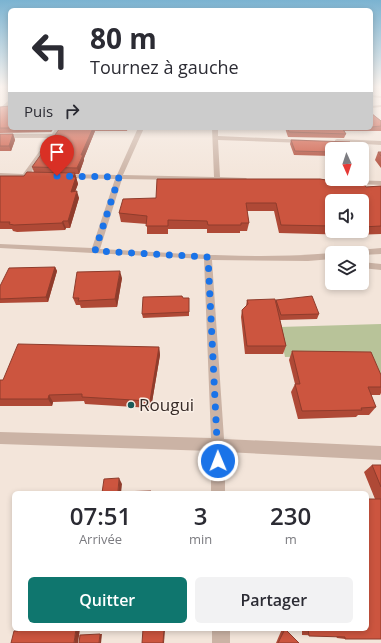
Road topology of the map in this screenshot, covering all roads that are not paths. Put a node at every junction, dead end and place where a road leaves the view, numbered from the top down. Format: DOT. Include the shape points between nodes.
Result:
graph roads {
  1 [pos="58,130"];
  2 [pos="140,130"];
  3 [pos="215,130"];
  4 [pos="0,136"];
  5 [pos="54,136"];
  6 [pos="216,138"];
  7 [pos="310,141"];
  8 [pos="334,141"];
  9 [pos="381,143"];
  10 [pos="0,175"];
  11 [pos="25,176"];
  12 [pos="49,176"];
  13 [pos="57,176"];
  14 [pos="119,177"];
  15 [pos="216,179"];
  16 [pos="248,180"];
  17 [pos="310,181"];
  18 [pos="381,183"];
  19 [pos="0,246"];
  20 [pos="95,251"];
  21 [pos="381,251"];
  22 [pos="369,252"];
  23 [pos="208,257"];
  24 [pos="325,257"];
  25 [pos="308,258"];
  26 [pos="325,260"];
  27 [pos="369,266"];
  28 [pos="381,267"];
  29 [pos="0,438"];
  30 [pos="218,445"];
  31 [pos="381,453"];
  32 [pos="218,491"];
  33 [pos="221,631"];
  34 [pos="221,643"];
  1 -- 5 [label="street"];
  2 -- 14 [label="street"];
  3 -- 6 [label="street"];
  4 -- 5 [label="street"];
  5 -- 11 [label="street"];
  6 -- 7 [label="street"];
  6 -- 15 [label="street"];
  8 -- 9 [label="street"];
  10 -- 11 [label="street"];
  11 -- 12 [label="street"];
  13 -- 14 [label="street"];
  14 -- 15 [label="street"];
  14 -- 20 [label="street"];
  15 -- 16 [label="street"];
  17 -- 18 [label="street"];
  19 -- 20 [label="street"];
  20 -- 23 [label="street"];
  21 -- 22 [label="street"];
  23 -- 25 [label="street"];
  23 -- 30 [label="street"];
  24 -- 25 [label="street"];
  25 -- 26 [label="street"];
  27 -- 28 [label="street"];
  29 -- 30 [label="street"];
  30 -- 31 [label="street"];
  30 -- 32 [label="street"];
  33 -- 34 [label="street"];
}
